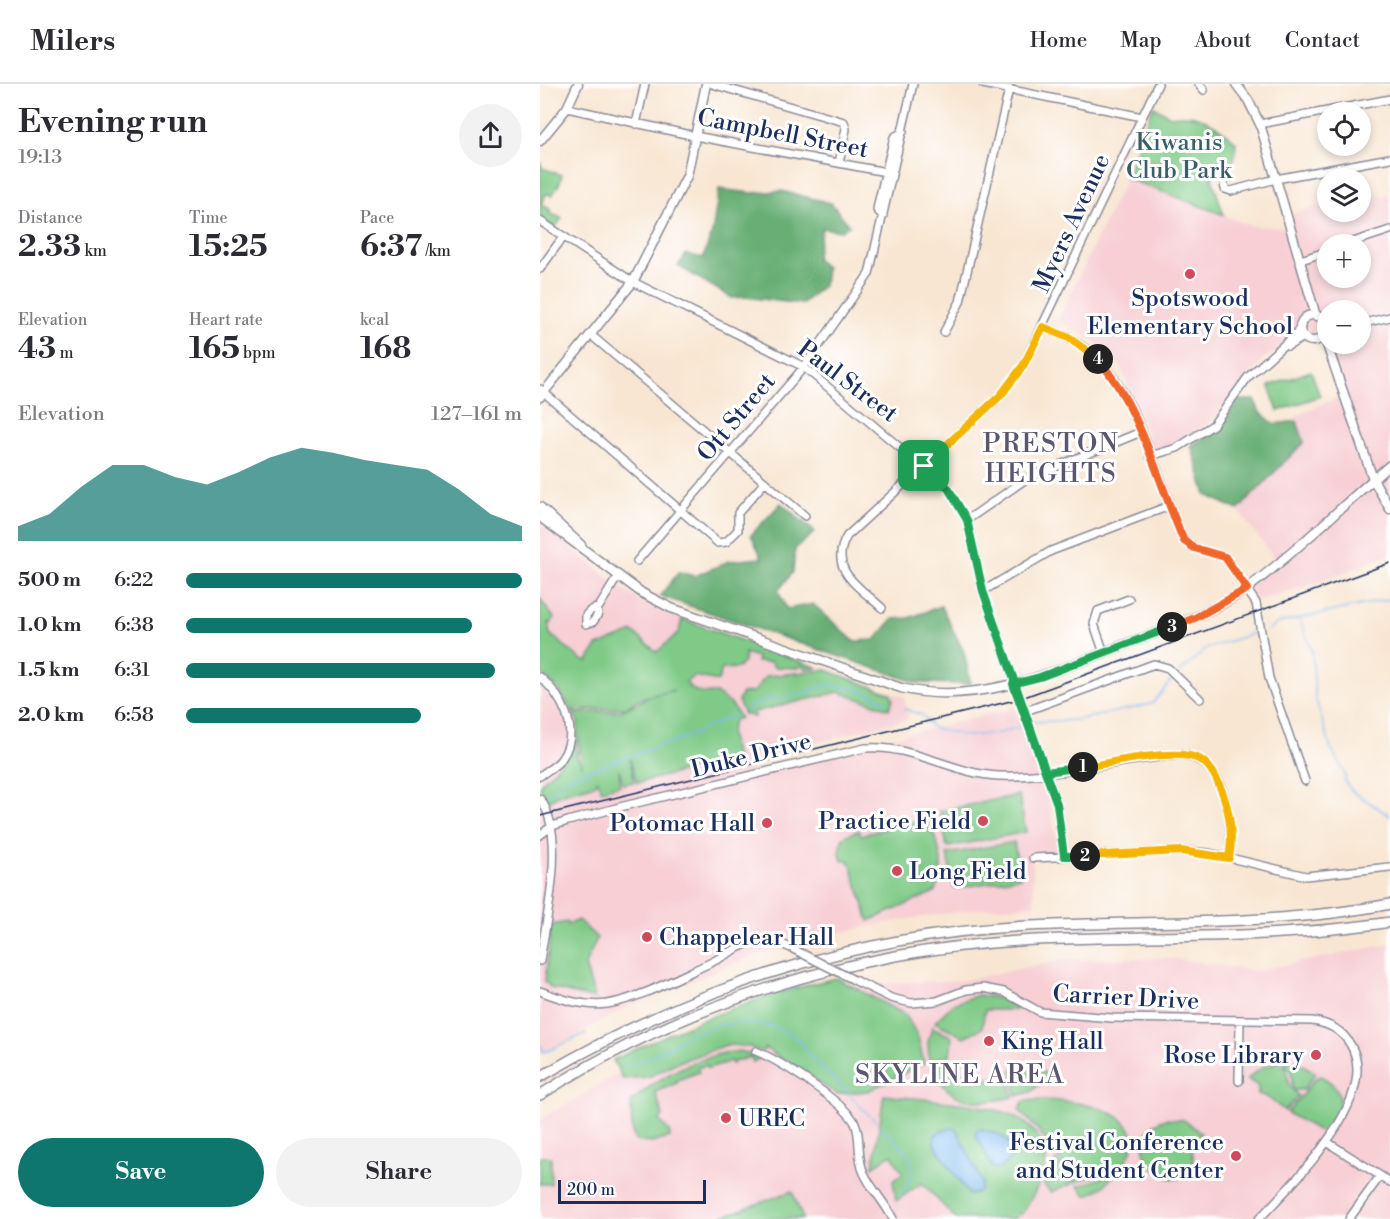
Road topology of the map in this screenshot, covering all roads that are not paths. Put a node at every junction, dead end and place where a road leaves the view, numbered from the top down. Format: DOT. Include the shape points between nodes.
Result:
graph roads {
  1 [pos="578,84"];
  2 [pos="645,84"];
  3 [pos="706,84"];
  4 [pos="712,84"];
  5 [pos="913,84"];
  6 [pos="983,84"];
  7 [pos="1158,84"];
  8 [pos="1236,84"];
  9 [pos="1009,89"];
  10 [pos="1390,99"];
  11 [pos="567,108"];
  12 [pos="1142,117"];
  13 [pos="636,124"];
  14 [pos="1260,124"];
  15 [pos="903,132"];
  16 [pos="695,136"];
  17 [pos="540,141"];
  18 [pos="1390,158"];
  19 [pos="839,163"];
  20 [pos="886,172"];
  21 [pos="1223,179"];
  22 [pos="1276,179"];
  23 [pos="883,216"];
  24 [pos="540,221"];
  25 [pos="1390,230"];
  26 [pos="1371,236"];
  27 [pos="563,237"];
  28 [pos="1317,255"];
  29 [pos="1301,260"];
  30 [pos="540,268"];
  31 [pos="633,282"];
  32 [pos="1308,283"];
  33 [pos="1316,316"];
  34 [pos="1390,317"];
  35 [pos="1371,321"];
  36 [pos="1303,323"];
  37 [pos="1043,327"];
  38 [pos="944,332"];
  39 [pos="592,336"];
  40 [pos="1304,337"];
  41 [pos="1315,341"];
  42 [pos="1329,354"];
  43 [pos="1271,357"];
  44 [pos="804,367"];
  45 [pos="541,393"];
  46 [pos="1141,432"];
  47 [pos="731,453"];
  48 [pos="1150,456"];
  49 [pos="1390,465"];
  50 [pos="924,466"];
  51 [pos="1373,479"];
  52 [pos="765,482"];
  53 [pos="1169,506"];
  54 [pos="540,507"];
  55 [pos="1390,509"];
  56 [pos="681,512"];
  57 [pos="805,516"];
  58 [pos="540,517"];
  59 [pos="967,520"];
  60 [pos="583,548"];
  61 [pos="637,561"];
  62 [pos="621,578"];
  63 [pos="1247,589"];
  64 [pos="983,591"];
  65 [pos="1129,599"];
  66 [pos="882,608"];
  67 [pos="597,609"];
  68 [pos="1104,653"];
  69 [pos="540,677"];
  70 [pos="1013,684"];
  71 [pos="1200,699"];
  72 [pos="1023,712"];
  73 [pos="1046,772"];
  74 [pos="540,776"];
  75 [pos="1305,781"];
  76 [pos="540,799"];
  77 [pos="552,826"];
  78 [pos="540,835"];
  79 [pos="1064,856"];
  80 [pos="1033,858"];
  81 [pos="1229,858"];
  82 [pos="1390,867"];
  83 [pos="1390,904"];
  84 [pos="1390,922"];
  85 [pos="540,961"];
  86 [pos="540,991"];
  87 [pos="1240,1021"];
  88 [pos="756,1051"];
  89 [pos="540,1077"];
  90 [pos="1239,1081"];
  91 [pos="540,1095"];
  92 [pos="1327,1142"];
  93 [pos="1380,1176"];
  94 [pos="1390,1182"];
  95 [pos="893,1219"];
  96 [pos="1259,1219"];
  97 [pos="1349,1219"];
  1 -- 11 [label="main road"];
  2 -- 13 [label="street"];
  3 -- 16 [label="main road"];
  4 -- 19 [label="street" via="844,122"];
  5 -- 15 [label="street, Ott Street"];
  6 -- 9 [label="street"];
  7 -- 12 [label="street, Myers Avenue"];
  8 -- 14 [label="main road"];
  9 -- 12 [label="street"];
  9 -- 38 [label="street" via="960,302"];
  10 -- 14 [label="street"];
  11 -- 13 [label="street, Campbell Street"];
  11 -- 17 [label="main road"];
  12 -- 37 [label="street, Myers Avenue"];
  13 -- 16 [label="street, Campbell Street"];
  14 -- 22 [label="main road"];
  15 -- 20 [label="street, Campbell Street" via="894,137"];
  15 -- 23 [label="street, Ott Street"];
  16 -- 19 [label="street, Campbell Street"];
  16 -- 31 [label="main road" via="687,176"];
  18 -- 22 [label="street"];
  19 -- 20 [label="street, Campbell Street"];
  20 -- 23 [label="street, Campbell Street" via="877,208"];
  21 -- 22 [label="street" via="1226,189 1231,191"];
  22 -- 29 [label="main road"];
  23 -- 44 [label="street, Ott Street" via="869,274"];
  24 -- 27 [label="street, Paul Street"];
  25 -- 26 [label="street"];
  27 -- 30 [label="street"];
  27 -- 31 [label="street, Paul Street"];
  28 -- 29 [label="street"];
  29 -- 32 [label="main road"];
  31 -- 39 [label="main road"];
  31 -- 44 [label="street, Paul Street"];
  32 -- 33 [label="main road"];
  32 -- 36 [label="main road"];
  33 -- 36 [label="main road"];
  34 -- 35 [label="street"];
  36 -- 40 [label="main road"];
  36 -- 43 [label="street"];
  37 -- 46 [label="street" via="1069,338 1098,358 1118,381"];
  37 -- 50 [label="street, Myers Avenue" via="1023,366 1001,395"];
  39 -- 45 [label="main road"];
  39 -- 47 [label="street"];
  40 -- 41 [label="main road"];
  40 -- 43 [label="street"];
  42 -- 51 [label="main road"];
  43 -- 48 [label="street" via="1248,377 1213,425 1177,448"];
  44 -- 47 [label="street, Ott Street"];
  44 -- 50 [label="street, Paul Street"];
  45 -- 56 [label="street"];
  46 -- 48 [label="street"];
  46 -- 59 [label="street" via="1026,479"];
  47 -- 52 [label="street"];
  47 -- 56 [label="street, Ott Street"];
  48 -- 53 [label="street"];
  49 -- 51 [label="main road"];
  50 -- 59 [label="street, Paul Street" via="948,488"];
  50 -- 66 [label="street, Myers Avenue" via="847,536 840,548 844,573"];
  51 -- 55 [label="main road"];
  51 -- 63 [label="main road"];
  52 -- 56 [label="street" via="738,513 739,529 724,543 717,542"];
  52 -- 57 [label="street"];
  53 -- 63 [label="street" via="1184,541 1225,557"];
  53 -- 64 [label="street" via="1051,551"];
  54 -- 60 [label="main road"];
  56 -- 61 [label="street, Ott Street"];
  58 -- 60 [label="main road"];
  59 -- 64 [label="street, Paul Street"];
  60 -- 62 [label="main road"];
  62 -- 67 [label="street"];
  62 -- 70 [label="main road" via="671,608 901,688 955,693"];
  63 -- 68 [label="main road" via="1195,618"];
  63 -- 75 [label="street" via="1259,612 1269,678"];
  64 -- 70 [label="street, Paul Street"];
  65 -- 68 [label="street" via="1098,611 1094,624"];
  68 -- 70 [label="main road"];
  69 -- 74 [label="street" via="560,699 569,729 562,759"];
  70 -- 72 [label="street, Paul Street"];
  71 -- 72 [label="street" via="1175,675 1154,664"];
  72 -- 73 [label="street, Paul Street"];
  73 -- 77 [label="street, Duke Drive" via="1006,776 974,772 898,749 865,748"];
  73 -- 79 [label="street, Paul Street" via="1057,804"];
  73 -- 81 [label="street, Duke Drive" via="1178,755 1198,759 1213,773 1225,800"];
  76 -- 77 [label="street"];
  77 -- 78 [label="street, Duke Drive"];
  77 -- 85 [label="street" via="552,872"];
  79 -- 80 [label="street"];
  79 -- 81 [label="street" via="1181,851"];
  81 -- 82 [label="street" via="1306,876"];
  83 -- 89 [label="highway" via="1324,914 1218,922 1010,927 853,950 778,970 695,999 604,1041"];
  84 -- 91 [label="highway" via="1267,935 1009,942 874,960 787,983 693,1016 609,1055"];
  86 -- 87 [label="street, Carrier Drive, bridge" via="576,1002 608,1004 711,962 741,944 766,941 791,948 891,998 911,1003 986,988 1004,992 1040,1012"];
  87 -- 90 [label="street"];
  87 -- 92 [label="street, Carrier Drive" via="1319,1022 1348,1040 1356,1058 1356,1079"];
  88 -- 95 [label="street" via="807,1081 844,1109 855,1123 863,1172"];
  92 -- 93 [label="street"];
  92 -- 96 [label="street, Carrier Drive"];
  93 -- 94 [label="street"];
  93 -- 97 [label="street"];
}
